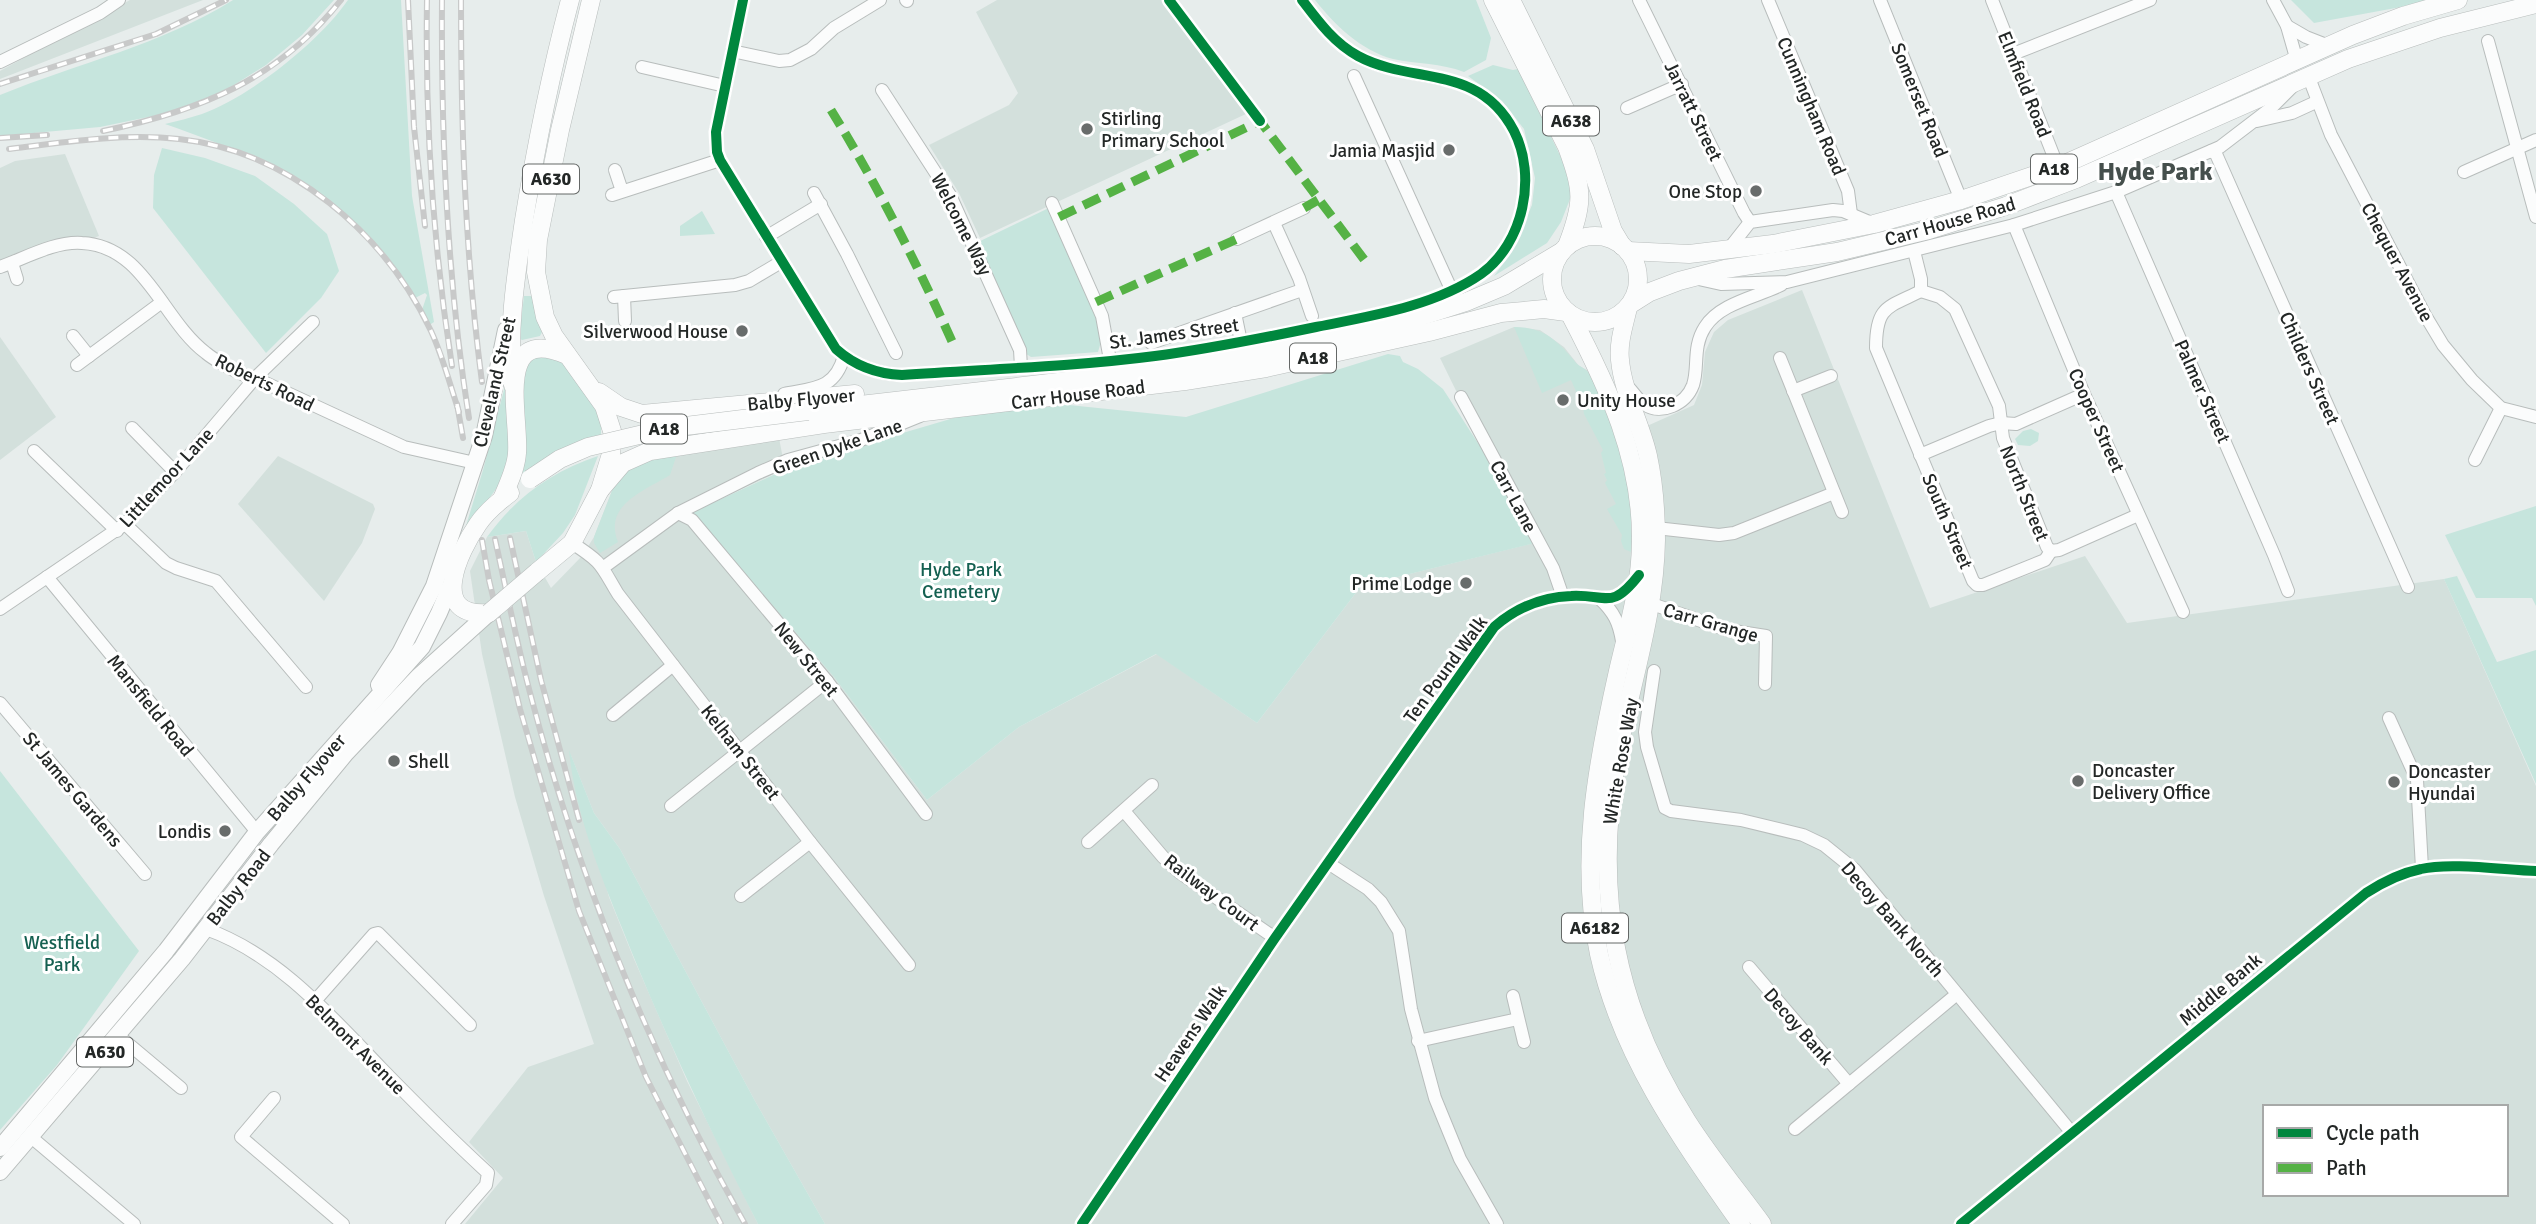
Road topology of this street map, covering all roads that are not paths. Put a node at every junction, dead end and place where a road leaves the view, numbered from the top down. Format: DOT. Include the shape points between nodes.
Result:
graph roads {
  1 [pos="119,0"];
  2 [pos="570,0"];
  3 [pos="591,0"];
  4 [pos="743,0"];
  5 [pos="880,0"];
  6 [pos="1302,0"];
  7 [pos="1493,0"];
  8 [pos="1511,0"];
  9 [pos="1639,0"];
  10 [pos="1769,0"];
  11 [pos="1880,0"];
  12 [pos="1992,0"];
  13 [pos="2150,0"];
  14 [pos="2273,0"];
  15 [pos="2458,0"];
  16 [pos="2536,4"];
  17 [pos="2123,5"];
  18 [pos="2287,26"];
  19 [pos="2488,41"];
  20 [pos="2329,46"];
  21 [pos="732,51"];
  22 [pos="2013,54"];
  23 [pos="2297,61"];
  24 [pos="0,62"];
  25 [pos="642,67"];
  26 [pos="1354,76"];
  27 [pos="2306,78"];
  28 [pos="1682,84"];
  29 [pos="725,86"];
  30 [pos="1374,86"];
  31 [pos="882,90"];
  32 [pos="1361,92"];
  33 [pos="2316,102"];
  34 [pos="1627,108"];
  35 [pos="2254,121"];
  36 [pos="2536,140"];
  37 [pos="2518,149"];
  38 [pos="2211,151"];
  39 [pos="720,160"];
  40 [pos="2059,167"];
  41 [pos="615,170"];
  42 [pos="2464,172"];
  43 [pos="2116,192"];
  44 [pos="814,193"];
  45 [pos="1961,200"];
  46 [pos="1052,202"];
  47 [pos="821,204"];
  48 [pos="1304,208"];
  49 [pos="1851,214"];
  50 [pos="2536,216"];
  51 [pos="1750,222"];
  52 [pos="1274,223"];
  53 [pos="1874,224"];
  54 [pos="2014,225"];
  55 [pos="766,237"];
  56 [pos="1237,239"];
  57 [pos="1625,248"];
  58 [pos="1564,249"];
  59 [pos="1728,250"];
  60 [pos="1914,251"];
  61 [pos="781,262"];
  62 [pos="6,265"];
  63 [pos="1691,278"];
  64 [pos="18,279"];
  65 [pos="1787,282"];
  66 [pos="1724,284"];
  67 [pos="1451,289"];
  68 [pos="1302,290"];
  69 [pos="1921,291"];
  70 [pos="512,301"];
  71 [pos="162,302"];
  72 [pos="1629,306"];
  73 [pos="1725,310"];
  74 [pos="1235,313"];
  75 [pos="1568,314"];
  76 [pos="1312,316"];
  77 [pos="625,321"];
  78 [pos="313,322"];
  79 [pos="73,335"];
  80 [pos="1241,342"];
  81 [pos="1152,343"];
  82 [pos="895,354"];
  83 [pos="567,355"];
  84 [pos="89,356"];
  85 [pos="844,356"];
  86 [pos="1780,358"];
  87 [pos="1110,360"];
  88 [pos="77,365"];
  89 [pos="1021,367"];
  90 [pos="1831,376"];
  91 [pos="255,378"];
  92 [pos="1624,382"];
  93 [pos="513,385"];
  94 [pos="593,388"];
  95 [pos="1016,388"];
  96 [pos="1793,391"];
  97 [pos="2084,394"];
  98 [pos="1461,397"];
  99 [pos="721,405"];
  100 [pos="2501,408"];
  101 [pos="808,411"];
  102 [pos="926,413"];
  103 [pos="2536,417"];
  104 [pos="2001,423"];
  105 [pos="132,428"];
  106 [pos="34,451"];
  107 [pos="1920,455"];
  108 [pos="2475,460"];
  109 [pos="475,463"];
  110 [pos="175,472"];
  111 [pos="600,489"];
  112 [pos="1834,493"];
  113 [pos="502,499"];
  114 [pos="1842,512"];
  115 [pos="678,513"];
  116 [pos="2138,515"];
  117 [pos="121,527"];
  118 [pos="1656,528"];
  119 [pos="572,544"];
  120 [pos="2051,551"];
  121 [pos="604,566"];
  122 [pos="1639,575"];
  123 [pos="47,577"];
  124 [pos="452,582"];
  125 [pos="2408,587"];
  126 [pos="2288,591"];
  127 [pos="1563,597"];
  128 [pos="1600,600"];
  129 [pos="1652,604"];
  130 [pos="0,609"];
  131 [pos="2183,612"];
  132 [pos="489,613"];
  133 [pos="1623,649"];
  134 [pos="673,665"];
  135 [pos="1654,671"];
  136 [pos="827,681"];
  137 [pos="1765,684"];
  138 [pos="306,687"];
  139 [pos="0,703"];
  140 [pos="613,715"];
  141 [pos="2389,718"];
  142 [pos="355,722"];
  143 [pos="740,750"];
  144 [pos="1152,785"];
  145 [pos="671,806"];
  146 [pos="1124,811"];
  147 [pos="926,814"];
  148 [pos="257,832"];
  149 [pos="810,842"];
  150 [pos="1088,842"];
  151 [pos="271,844"];
  152 [pos="1328,863"];
  153 [pos="2422,868"];
  154 [pos="2536,872"];
  155 [pos="145,874"];
  156 [pos="741,896"];
  157 [pos="206,929"];
  158 [pos="1275,938"];
  159 [pos="166,951"];
  160 [pos="909,965"];
  161 [pos="1749,967"];
  162 [pos="1957,994"];
  163 [pos="1513,996"];
  164 [pos="314,1002"];
  165 [pos="1518,1018"];
  166 [pos="470,1026"];
  167 [pos="119,1036"];
  168 [pos="1419,1041"];
  169 [pos="1524,1042"];
  170 [pos="1849,1084"];
  171 [pos="181,1088"];
  172 [pos="274,1098"];
  173 [pos="1795,1129"];
  174 [pos="2072,1133"];
  175 [pos="31,1137"];
  176 [pos="0,1148"];
  177 [pos="0,1172"];
  178 [pos="134,1224"];
  179 [pos="343,1224"];
  180 [pos="452,1224"];
  181 [pos="1082,1224"];
  182 [pos="1497,1224"];
  183 [pos="1741,1224"];
  184 [pos="1762,1224"];
  185 [pos="1961,1224"];
  1 -- 24 [label="street"];
  2 -- 70 [label="highway, Cleveland Street / A630" via="529,187"];
  3 -- 83 [label="highway, Cleveland Street / A630" via="536,256 545,317"];
  4 -- 21 [label="street, St. James Street"];
  5 -- 21 [label="street" via="790,60"];
  6 -- 67 [label="street, St. James Street" via="1323,27 1357,55 1396,70 1463,84 1504,114 1513,129 1526,176 1514,232 1492,265"];
  7 -- 58 [label="highway, A638" via="1576,171 1581,197"];
  8 -- 57 [label="highway, A638" via="1585,149 1613,231"];
  9 -- 28 [label="street, Jarratt Street"];
  10 -- 49 [label="street, Cunningham Road" via="1847,191"];
  11 -- 45 [label="street, Somerset Road"];
  12 -- 22 [label="street, Elmfield Road"];
  13 -- 17 [label="street"];
  14 -- 18 [label="street"];
  15 -- 20 [label="highway, Carr House Road / A18"];
  16 -- 27 [label="highway, Carr House Road / A18" via="2440,28"];
  17 -- 22 [label="street"];
  18 -- 20 [label="street"];
  18 -- 23 [label="street"];
  19 -- 37 [label="street"];
  20 -- 23 [label="highway, Carr House Road / A18"];
  21 -- 29 [label="street, St. James Street"];
  22 -- 40 [label="street, Elmfield Road"];
  23 -- 40 [label="highway, Carr House Road / A18"];
  25 -- 29 [label="street"];
  26 -- 32 [label="street"];
  27 -- 33 [label="street, Chequer Avenue"];
  27 -- 35 [label="street"];
  27 -- 63 [label="highway, Carr House Road / A18" via="2006,206 1837,252"];
  28 -- 34 [label="street"];
  28 -- 51 [label="street, Jarratt Street"];
  29 -- 39 [label="street, St. James Street" via="716,132"];
  30 -- 32 [label="street"];
  31 -- 89 [label="street, Welcome Way" via="950,195 1020,350"];
  32 -- 67 [label="street"];
  33 -- 35 [label="street"];
  33 -- 100 [label="street, Chequer Avenue" via="2443,345"];
  35 -- 38 [label="street"];
  36 -- 37 [label="street"];
  37 -- 42 [label="street"];
  37 -- 50 [label="street"];
  38 -- 43 [label="street"];
  38 -- 125 [label="street, Childers Street"];
  39 -- 41 [label="street" via="617,193"];
  39 -- 55 [label="street, St. James Street"];
  40 -- 45 [label="highway, Carr House Road / A18"];
  43 -- 54 [label="street"];
  43 -- 126 [label="street, Palmer Street"];
  44 -- 47 [label="street"];
  45 -- 53 [label="highway, Carr House Road / A18"];
  46 -- 87 [label="street" via="1102,316"];
  47 -- 55 [label="street"];
  47 -- 82 [label="street"];
  48 -- 52 [label="street"];
  49 -- 51 [label="street" via="1833,210"];
  49 -- 53 [label="street"];
  51 -- 59 [label="street"];
  52 -- 56 [label="street"];
  52 -- 68 [label="street"];
  53 -- 59 [label="highway, Carr House Road / A18"];
  54 -- 60 [label="street"];
  54 -- 97 [label="street, Cooper Street"];
  55 -- 61 [label="street, St. James Street"];
  57 -- 58 [label="highway" via="1607,238 1588,237"];
  57 -- 59 [label="highway, Carr House Road / A18" via="1667,255"];
  57 -- 72 [label="highway" via="1638,279"];
  58 -- 75 [label="highway" via="1553,268 1552,283"];
  58 -- 95 [label="highway, Carr House Road / A18" via="1504,286 1419,317 1239,357"];
  60 -- 65 [label="street"];
  60 -- 69 [label="street"];
  61 -- 77 [label="street" via="735,285 619,297"];
  61 -- 85 [label="street, St. James Street"];
  62 -- 64 [label="street, Roberts Road"];
  62 -- 71 [label="street, Roberts Road" via="64,245 96,245 134,266"];
  63 -- 66 [label="street"];
  63 -- 72 [label="highway, Carr House Road / A18" via="1650,292"];
  65 -- 66 [label="street"];
  65 -- 73 [label="street"];
  66 -- 73 [label="street" via="1730,298"];
  67 -- 80 [label="street, St. James Street" via="1388,311"];
  68 -- 74 [label="street"];
  68 -- 76 [label="street"];
  69 -- 104 [label="street, North Street" via="1940,297 1955,309 1999,407"];
  69 -- 107 [label="street, South Street" via="1885,309 1876,326 1876,348"];
  70 -- 93 [label="highway, Cleveland Street / A630"];
  70 -- 109 [label="main road, Cleveland Street / A630"];
  71 -- 84 [label="street"];
  71 -- 91 [label="street, Roberts Road" via="206,353"];
  72 -- 75 [label="highway" via="1609,320 1582,321"];
  72 -- 92 [label="highway, White Rose Way / A6182" via="1620,337"];
  73 -- 92 [label="street" via="1705,326 1695,355 1694,383 1681,402 1651,408"];
  74 -- 80 [label="street"];
  74 -- 81 [label="street"];
  75 -- 102 [label="highway, Carr House Road / A18" via="1544,309 1501,313 1266,368"];
  75 -- 122 [label="highway, White Rose Way / A6182" via="1594,360 1636,474"];
  78 -- 91 [label="street, Littlemoor Lane"];
  79 -- 84 [label="street"];
  80 -- 87 [label="street, St. James Street"];
  83 -- 93 [label="highway, Balby Flyover / A630" via="547,348 530,351 518,365"];
  83 -- 94 [label="highway, Balby Flyover / A630"];
  84 -- 88 [label="street"];
  85 -- 89 [label="street, St. James Street" via="886,375"];
  85 -- 99 [label="street" via="841,368 827,384"];
  86 -- 96 [label="street"];
  87 -- 89 [label="street, St. James Street"];
  90 -- 96 [label="street"];
  91 -- 109 [label="street, Roberts Road" via="404,447"];
  91 -- 110 [label="street, Littlemoor Lane"];
  92 -- 118 [label="highway, White Rose Way / A6182" via="1648,454"];
  93 -- 113 [label="highway, Balby Flyover / A630" via="517,459"];
  94 -- 99 [label="highway, Balby Flyover / A18" via="621,407 642,414"];
  94 -- 111 [label="highway, Balby Flyover / A630" via="613,433"];
  95 -- 99 [label="highway, Balby Flyover / A18"];
  95 -- 101 [label="highway, Carr House Road / A18"];
  96 -- 112 [label="street"];
  97 -- 104 [label="street, North Street" via="2016,424"];
  97 -- 116 [label="street, Cooper Street"];
  98 -- 127 [label="street, Carr Lane" via="1553,568"];
  100 -- 103 [label="street, Chequer Avenue"];
  100 -- 108 [label="street"];
  101 -- 113 [label="highway, Balby Flyover / A18, bridge" via="669,428 588,447 560,459"];
  102 -- 111 [label="highway, Carr House Road / A18" via="650,452 623,463"];
  102 -- 115 [label="street, Green Dyke Lane" via="861,440 788,460"];
  104 -- 107 [label="street, South Street"];
  104 -- 120 [label="street, North Street" via="2022,489"];
  105 -- 110 [label="street"];
  106 -- 117 [label="street"];
  107 -- 120 [label="street, South Street" via="1977,585 2045,560"];
  109 -- 142 [label="main road, Balby Flyover / A630" via="435,586 400,653"];
  110 -- 117 [label="street, Littlemoor Lane"];
  111 -- 119 [label="highway, Balby Flyover / A630"];
  112 -- 114 [label="street"];
  112 -- 118 [label="street" via="1734,533"];
  113 -- 124 [label="highway, Balby Flyover / A630" via="478,524"];
  115 -- 121 [label="street, Green Dyke Lane"];
  115 -- 136 [label="street, New Street" via="692,520"];
  116 -- 120 [label="street, North Street"];
  116 -- 131 [label="street, Cooper Street"];
  117 -- 123 [label="street, Littlemoor Lane"];
  117 -- 138 [label="street" via="166,563 216,581"];
  118 -- 129 [label="highway, White Rose Way / A6182"];
  119 -- 121 [label="street, Kelham Street"];
  119 -- 132 [label="highway, Balby Flyover / A630, bridge"];
  121 -- 134 [label="street, Kelham Street" via="618,594"];
  122 -- 128 [label="street" via="1623,594"];
  122 -- 133 [label="highway, White Rose Way / A6182"];
  123 -- 130 [label="street, Littlemoor Lane"];
  123 -- 148 [label="street, Mansfield Road"];
  124 -- 132 [label="highway" via="456,603 472,612"];
  124 -- 142 [label="main road, Balby Flyover / A630" via="422,647"];
  127 -- 128 [label="street, Ten Pound Walk"];
  127 -- 152 [label="street, Ten Pound Walk" via="1533,603 1494,627"];
  128 -- 133 [label="street" via="1617,619"];
  129 -- 137 [label="street, Carr Grange" via="1727,630 1766,636"];
  129 -- 184 [label="highway, White Rose Way / A6182" via="1610,804 1607,877 1613,939 1652,1059 1688,1122"];
  132 -- 151 [label="main road, Balby Road / A630" via="418,677 346,753"];
  133 -- 183 [label="highway, White Rose Way / A6182" via="1601,743 1592,825 1591,887 1600,955 1640,1070"];
  134 -- 140 [label="street"];
  134 -- 143 [label="street, Kelham Street"];
  135 -- 162 [label="street, Decoy Bank North" via="1645,732 1665,808 1778,828 1824,845 1855,870"];
  136 -- 143 [label="street"];
  136 -- 147 [label="street, New Street"];
  139 -- 155 [label="street, St James Gardens"];
  141 -- 153 [label="street" via="2417,780"];
  142 -- 148 [label="main road, Balby Flyover / A630"];
  143 -- 145 [label="street"];
  143 -- 149 [label="street, Kelham Street"];
  144 -- 146 [label="street"];
  146 -- 150 [label="street"];
  146 -- 158 [label="street, Railway Court" via="1179,872"];
  148 -- 151 [label="main road"];
  148 -- 159 [label="main road, Balby Road / A630"];
  149 -- 156 [label="street"];
  149 -- 160 [label="street, Kelham Street"];
  151 -- 157 [label="main road, Balby Road / A630"];
  152 -- 158 [label="street, Heavens Walk"];
  152 -- 168 [label="street" via="1368,889 1399,932"];
  153 -- 154 [label="street, Middle Bank"];
  153 -- 174 [label="street, Middle Bank" via="2384,881 2366,893"];
  157 -- 159 [label="main road, A630" via="181,936"];
  157 -- 164 [label="street, Belmont Avenue" via="276,966"];
  157 -- 167 [label="main road, Balby Road / A630"];
  158 -- 181 [label="street, Heavens Walk"];
  159 -- 176 [label="main road, Balby Road / A630"];
  161 -- 170 [label="street, Decoy Bank"];
  162 -- 170 [label="street"];
  162 -- 174 [label="street, Decoy Bank North"];
  163 -- 165 [label="street"];
  164 -- 166 [label="street" via="378,933"];
  164 -- 180 [label="street, Belmont Avenue" via="488,1173 488,1181"];
  165 -- 168 [label="street"];
  165 -- 169 [label="street"];
  167 -- 171 [label="street"];
  167 -- 175 [label="main road, Balby Road / A630"];
  168 -- 182 [label="street" via="1451,1139"];
  170 -- 173 [label="street"];
  172 -- 179 [label="street" via="242,1137"];
  174 -- 185 [label="street, Middle Bank"];
  175 -- 177 [label="main road, Balby Road / A630"];
  175 -- 178 [label="street"];
}
